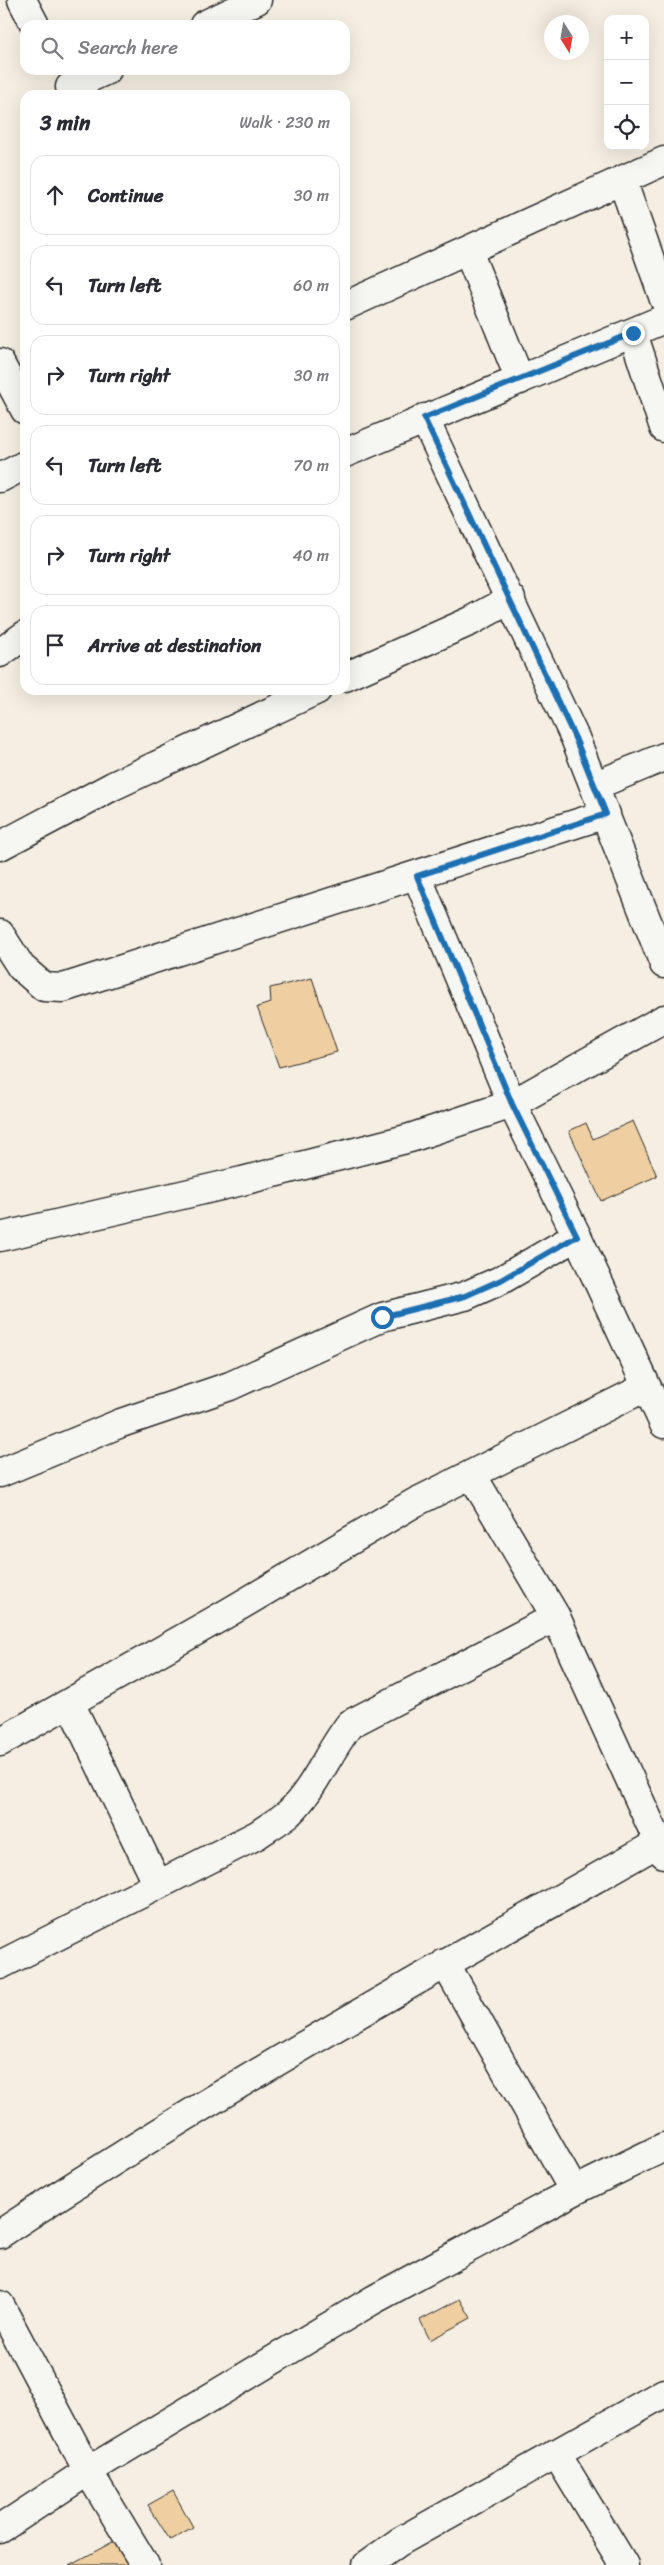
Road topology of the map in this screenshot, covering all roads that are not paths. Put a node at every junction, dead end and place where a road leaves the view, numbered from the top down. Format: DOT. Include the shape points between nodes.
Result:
graph roads {
  1 [pos="22,0"];
  2 [pos="257,0"];
  3 [pos="32,20"];
  4 [pos="215,20"];
  5 [pos="93,75"];
  6 [pos="68,84"];
  7 [pos="664,161"];
  8 [pos="622,180"];
  9 [pos="468,251"];
  10 [pos="664,299"];
  11 [pos="350,304"];
  12 [pos="664,319"];
  13 [pos="633,333"];
  14 [pos="0,363"];
  15 [pos="520,380"];
  16 [pos="20,401"];
  17 [pos="424,418"];
  18 [pos="664,428"];
  19 [pos="350,451"];
  20 [pos="20,468"];
  21 [pos="0,478"];
  22 [pos="510,599"];
  23 [pos="20,639"];
  24 [pos="0,653"];
  25 [pos="350,675"];
  26 [pos="306,695"];
  27 [pos="664,757"];
  28 [pos="594,786"];
  29 [pos="606,814"];
  30 [pos="0,846"];
  31 [pos="417,876"];
  32 [pos="0,934"];
  33 [pos="664,964"];
  34 [pos="664,1020"];
  35 [pos="512,1104"];
  36 [pos="577,1236"];
  37 [pos="0,1237"];
  38 [pos="646,1387"];
  39 [pos="664,1424"];
  40 [pos="0,1473"];
  41 [pos="472,1475"];
  42 [pos="556,1617"];
  43 [pos="70,1703"];
  44 [pos="0,1742"];
  45 [pos="661,1849"];
  46 [pos="158,1885"];
  47 [pos="445,1963"];
  48 [pos="0,1965"];
  49 [pos="661,2155"];
  50 [pos="574,2191"];
  51 [pos="0,2234"];
  52 [pos="0,2304"];
  53 [pos="664,2393"];
  54 [pos="556,2452"];
  55 [pos="88,2471"];
  56 [pos="0,2529"];
  57 [pos="145,2565"];
  58 [pos="367,2565"];
  59 [pos="624,2565"];
  1 -- 3 [label="street"];
  2 -- 4 [label="street"];
  5 -- 6 [label="street"];
  7 -- 8 [label="street"];
  8 -- 9 [label="street"];
  8 -- 10 [label="street"];
  9 -- 11 [label="street"];
  9 -- 15 [label="street"];
  12 -- 13 [label="street"];
  13 -- 15 [label="street"];
  13 -- 18 [label="street"];
  14 -- 16 [label="street"];
  15 -- 17 [label="street"];
  17 -- 19 [label="street"];
  17 -- 22 [label="street"];
  20 -- 21 [label="street"];
  22 -- 25 [label="street" via="471,621"];
  22 -- 28 [label="street"];
  23 -- 24 [label="street"];
  26 -- 30 [label="street" via="113,786"];
  27 -- 28 [label="street"];
  28 -- 29 [label="street"];
  29 -- 31 [label="street"];
  29 -- 33 [label="street"];
  31 -- 32 [label="street" via="63,988 44,987 21,967"];
  31 -- 35 [label="street"];
  34 -- 35 [label="street"];
  35 -- 36 [label="street"];
  35 -- 37 [label="street" via="400,1140 242,1181"];
  36 -- 38 [label="street"];
  36 -- 40 [label="street" via="501,1280 465,1296 382,1317 230,1386 121,1423"];
  38 -- 39 [label="street"];
  38 -- 41 [label="street"];
  41 -- 42 [label="street"];
  41 -- 43 [label="street" via="414,1503"];
  42 -- 45 [label="street"];
  42 -- 46 [label="street" via="350,1724 288,1813 257,1835"];
  43 -- 44 [label="street"];
  43 -- 46 [label="street"];
  45 -- 47 [label="street"];
  46 -- 48 [label="street"];
  47 -- 50 [label="street"];
  47 -- 51 [label="street" via="90,2174"];
  49 -- 50 [label="street"];
  50 -- 55 [label="street" via="374,2300"];
  52 -- 55 [label="street"];
  53 -- 54 [label="street"];
  54 -- 58 [label="street" via="399,2542"];
  54 -- 59 [label="street"];
  55 -- 56 [label="street"];
  55 -- 57 [label="street"];
}
